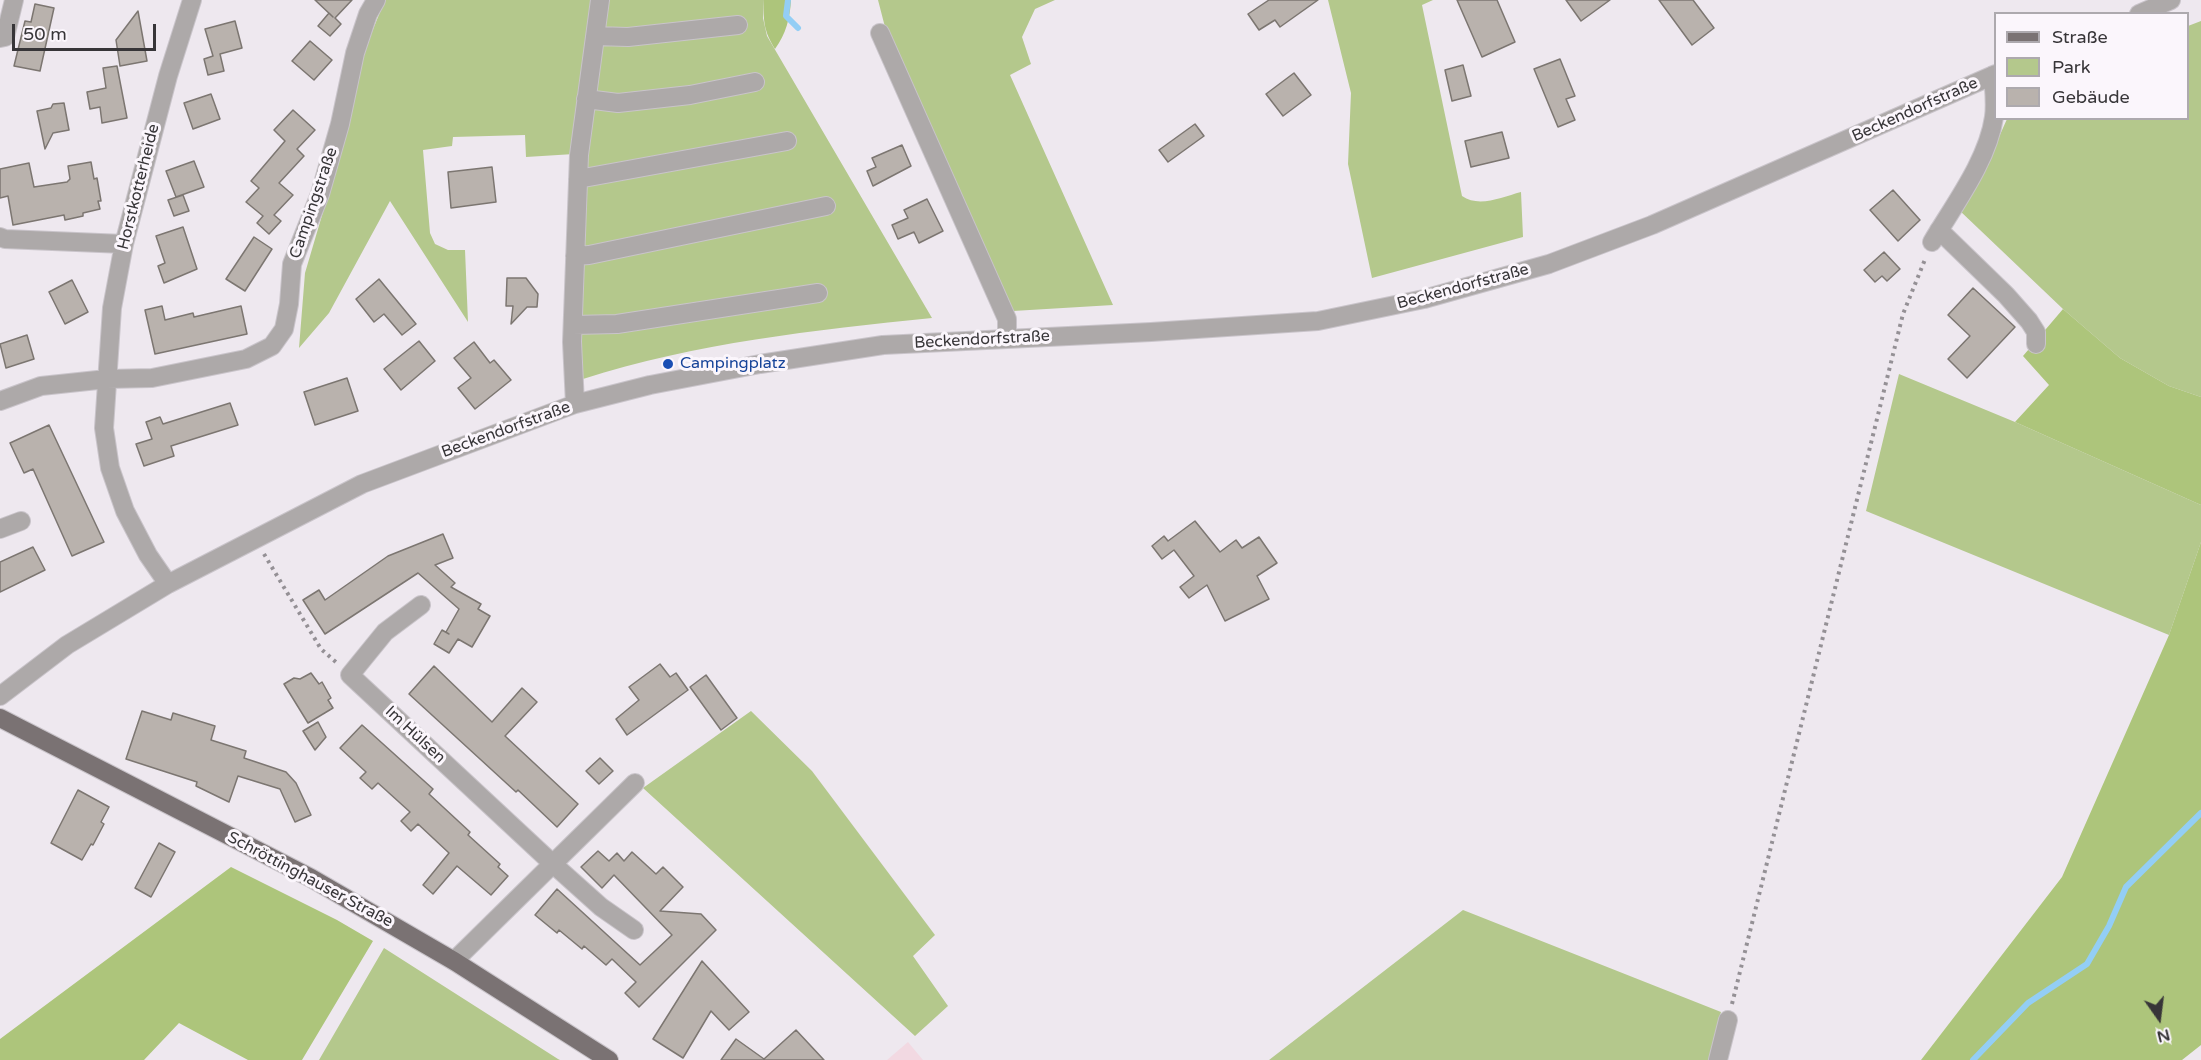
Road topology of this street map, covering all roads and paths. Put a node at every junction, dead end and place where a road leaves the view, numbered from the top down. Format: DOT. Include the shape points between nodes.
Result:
graph roads {
  1 [pos="192,0"];
  2 [pos="376,0"];
  3 [pos="600,0"];
  4 [pos="2171,0"];
  5 [pos="9,4"];
  6 [pos="2144,12"];
  7 [pos="738,25"];
  8 [pos="879,33"];
  9 [pos="595,36"];
  10 [pos="0,38"];
  11 [pos="1994,75"];
  12 [pos="755,82"];
  13 [pos="586,99"];
  14 [pos="1994,120"];
  15 [pos="787,141"];
  16 [pos="578,179"];
  17 [pos="826,206"];
  18 [pos="1936,236"];
  19 [pos="0,237"];
  20 [pos="124,244"];
  21 [pos="575,256"];
  22 [pos="818,293"];
  23 [pos="573,325"];
  24 [pos="1007,338"];
  25 [pos="2036,344"];
  26 [pos="107,378"];
  27 [pos="0,401"];
  28 [pos="575,404"];
  29 [pos="21,521"];
  30 [pos="0,529"];
  31 [pos="257,538"];
  32 [pos="168,584"];
  33 [pos="421,605"];
  34 [pos="350,675"];
  35 [pos="0,696"];
  36 [pos="0,717"];
  37 [pos="635,783"];
  38 [pos="553,864"];
  39 [pos="634,930"];
  40 [pos="454,961"];
  41 [pos="1728,1020"];
  42 [pos="609,1060"];
  43 [pos="1718,1060"];
  1 -- 20 [label="street, Horstkotterheide"];
  2 -- 26 [label="street, Campingstraße" via="355,53 320,194 292,264 286,321 276,341 246,359 152,378"];
  3 -- 9 [label="street"];
  4 -- 6 [label="street"];
  5 -- 10 [label="street" via="5,37"];
  7 -- 9 [label="street" via="628,37"];
  8 -- 24 [label="street" via="1007,319"];
  9 -- 13 [label="street"];
  11 -- 24 [label="street, Beckendorfstraße" via="1642,229 1549,264 1424,299 1318,321"];
  12 -- 13 [label="street" via="690,95 618,103"];
  13 -- 16 [label="street"];
  14 -- 18 [label="street" via="1982,158"];
  15 -- 16 [label="street"];
  16 -- 21 [label="street"];
  17 -- 21 [label="street"];
  18 -- 25 [label="street" via="2029,321 2036,332"];
  18 -- 41 [label="path" via="1903,314"];
  19 -- 20 [label="street"];
  20 -- 26 [label="street, Horstkotterheide" via="112,308"];
  21 -- 23 [label="street"];
  22 -- 23 [label="street" via="617,324"];
  23 -- 28 [label="street"];
  24 -- 28 [label="street, Beckendorfstraße" via="883,345 650,385"];
  26 -- 27 [label="street" via="40,386"];
  26 -- 32 [label="street, Horstkotterheide" via="104,428 110,468 125,511"];
  28 -- 31 [label="street, Beckendorfstraße" via="362,484"];
  29 -- 30 [label="street"];
  31 -- 32 [label="street, Beckendorfstraße"];
  31 -- 34 [label="path" via="321,649"];
  32 -- 35 [label="street, Beckendorfstraße" via="67,645"];
  33 -- 34 [label="street" via="385,632"];
  34 -- 38 [label="street, Im Hülsen"];
  36 -- 40 [label="main road, Schröttinghauser Straße" via="311,878"];
  37 -- 38 [label="street"];
  38 -- 39 [label="street, Im Hülsen" via="601,907"];
  38 -- 40 [label="street"];
  40 -- 42 [label="main road, Schröttinghauser Straße"];
  41 -- 43 [label="street"];
}
